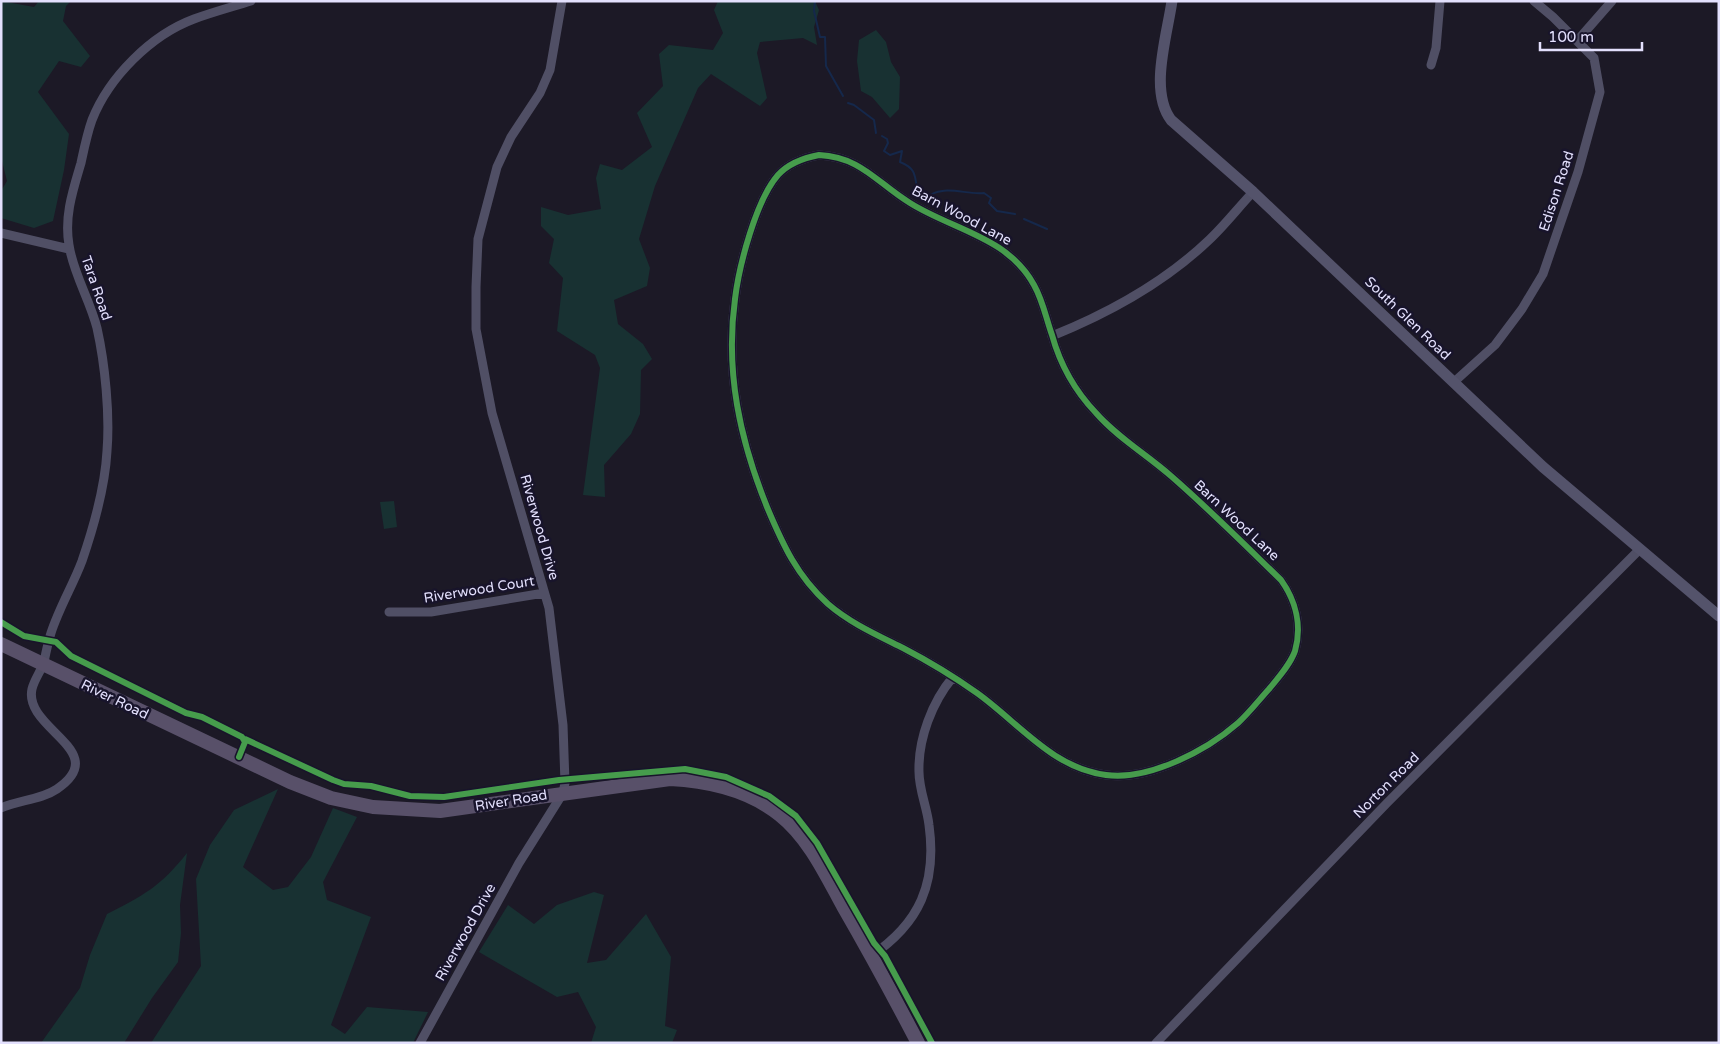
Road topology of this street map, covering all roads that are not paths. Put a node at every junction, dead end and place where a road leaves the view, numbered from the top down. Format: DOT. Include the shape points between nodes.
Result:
graph roads {
  1 [pos="251,1"];
  2 [pos="562,1"];
  3 [pos="1172,1"];
  4 [pos="1440,1"];
  5 [pos="1534,1"];
  6 [pos="1612,1"];
  7 [pos="1577,41"];
  8 [pos="1431,65"];
  9 [pos="1253,192"];
  10 [pos="1,233"];
  11 [pos="69,249"];
  12 [pos="1052,336"];
  13 [pos="1454,382"];
  14 [pos="1640,549"];
  15 [pos="544,593"];
  16 [pos="389,612"];
  17 [pos="1719,616"];
  18 [pos="1,644"];
  19 [pos="43,664"];
  20 [pos="953,677"];
  21 [pos="563,792"];
  22 [pos="1,808"];
  23 [pos="872,956"];
  24 [pos="420,1043"];
  25 [pos="918,1043"];
  26 [pos="1156,1043"];
  1 -- 11 [label="street, Tara Road" via="193,19 160,36 121,74 105,95 92,120 69,206 66,230"];
  2 -- 15 [label="street, Riverwood Drive" via="550,70 540,93 511,137 498,167 478,238 476,287 476,329 492,413"];
  3 -- 9 [label="main road, South Glen Road" via="1160,85 1163,106 1175,124"];
  4 -- 8 [label="street" via="1436,48"];
  5 -- 7 [label="street, Edison Road"];
  6 -- 7 [label="street"];
  7 -- 13 [label="street, Edison Road" via="1594,58 1600,92 1578,172 1543,274 1522,309 1494,345"];
  9 -- 12 [label="street" via="1209,240 1170,273 1134,297"];
  9 -- 13 [label="main road, South Glen Road"];
  10 -- 11 [label="street"];
  11 -- 19 [label="street, Tara Road" via="97,328 105,390 107,450 98,505 82,561 51,633"];
  12 -- 20 [label="street, Barn Wood Lane" via="1062,363 1095,413 1116,434 1170,475 1281,580 1290,593 1298,618 1294,653 1282,673 1240,722 1198,750 1169,764 1136,774 1108,775 1079,769 1057,758"];
  12 -- 20 [label="street, Barn Wood Lane" via="1034,284 1009,254 910,203 852,162 818,155 794,162 777,175 765,194 744,252 730,343 743,441 762,494 800,576 830,606 876,636"];
  13 -- 14 [label="main road, South Glen Road" via="1543,466"];
  14 -- 17 [label="main road, South Glen Road"];
  14 -- 26 [label="street, Norton Road" via="1386,803"];
  15 -- 16 [label="street, Riverwood Court" via="431,612"];
  15 -- 21 [label="street, Riverwood Drive" via="556,655 562,717"];
  18 -- 19 [label="main road, River Road"];
  19 -- 21 [label="main road, River Road" via="290,782 331,798 373,807 440,811"];
  19 -- 22 [label="street, Tara Road" via="32,689 32,704 45,724 68,744 74,756 74,769 56,790"];
  20 -- 23 [label="street" via="940,692 922,745 919,772 929,825 930,851 928,882 922,903 904,930"];
  21 -- 23 [label="main road, River Road" via="670,779 704,782 745,795 780,815 797,832 820,864"];
  21 -- 24 [label="street, Riverwood Drive" via="518,863"];
  23 -- 25 [label="main road, River Road"];
}
